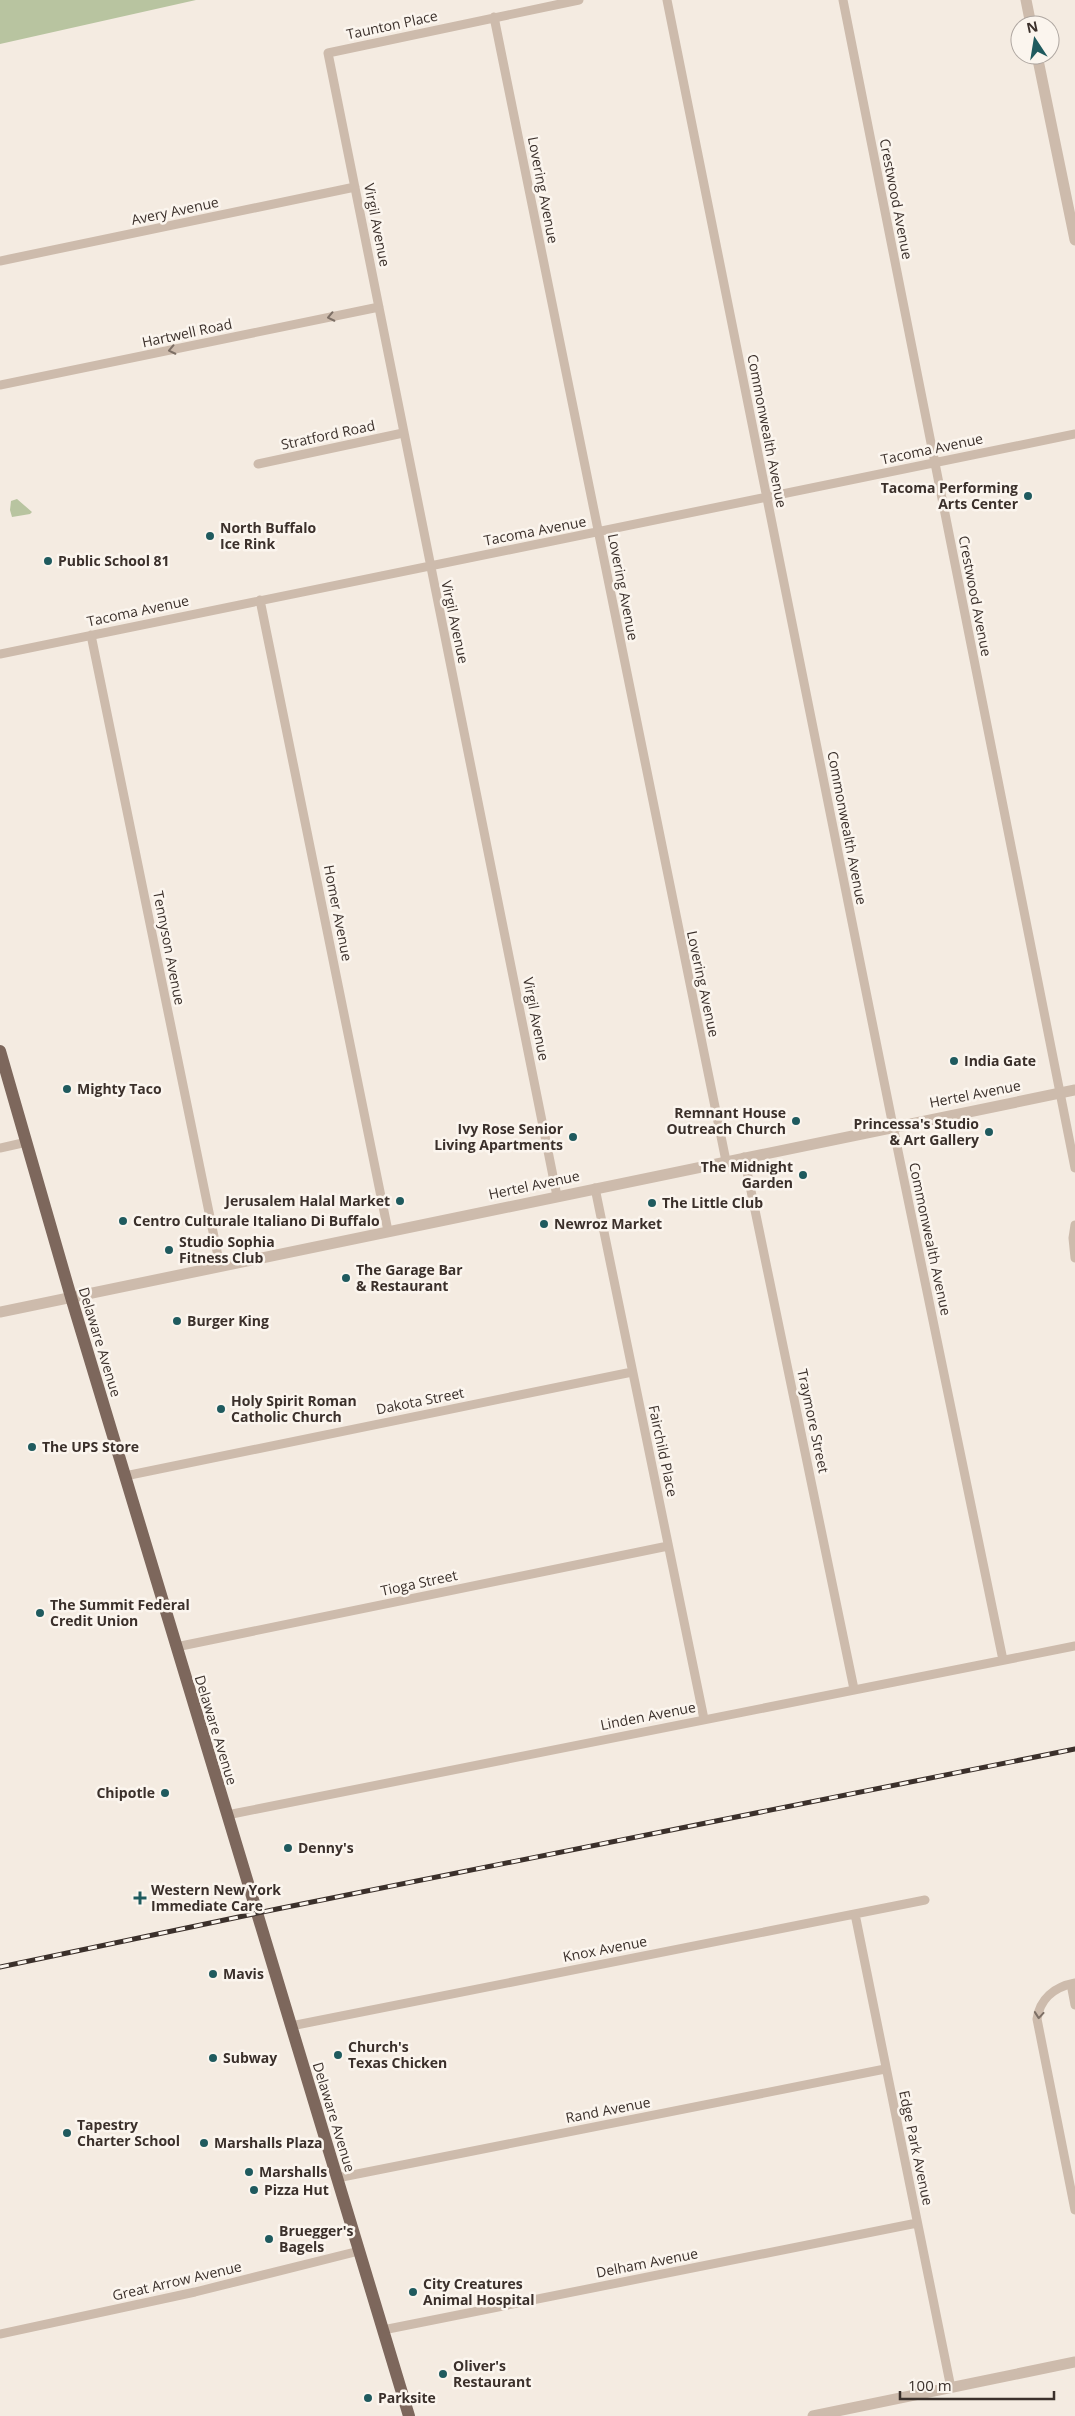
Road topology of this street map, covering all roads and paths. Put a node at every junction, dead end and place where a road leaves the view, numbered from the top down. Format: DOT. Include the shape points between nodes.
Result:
graph roads {
  1 [pos="579,0"];
  2 [pos="667,0"];
  3 [pos="843,0"];
  4 [pos="1026,0"];
  5 [pos="1029,15"];
  6 [pos="494,18"];
  7 [pos="328,53"];
  8 [pos="1039,65"];
  9 [pos="355,188"];
  10 [pos="1075,240"];
  11 [pos="0,261"];
  12 [pos="379,307"];
  13 [pos="0,385"];
  14 [pos="403,433"];
  15 [pos="1075,434"];
  16 [pos="934,463"];
  17 [pos="258,464"];
  18 [pos="766,497"];
  19 [pos="598,533"];
  20 [pos="429,566"];
  21 [pos="260,600"];
  22 [pos="91,635"];
  23 [pos="0,654"];
  24 [pos="0,1050"];
  25 [pos="1075,1090"];
  26 [pos="1061,1092"];
  27 [pos="893,1126"];
  28 [pos="26,1142"];
  29 [pos="0,1148"];
  30 [pos="744,1157"];
  31 [pos="726,1161"];
  32 [pos="1075,1168"];
  33 [pos="595,1188"];
  34 [pos="557,1196"];
  35 [pos="1075,1225"];
  36 [pos="388,1231"];
  37 [pos="1075,1258"];
  38 [pos="220,1266"];
  39 [pos="71,1297"];
  40 [pos="0,1312"];
  41 [pos="632,1372"];
  42 [pos="125,1476"];
  43 [pos="668,1546"];
  44 [pos="1075,1646"];
  45 [pos="176,1647"];
  46 [pos="1003,1660"];
  47 [pos="854,1689"];
  48 [pos="704,1719"];
  49 [pos="227,1815"];
  50 [pos="925,1900"];
  51 [pos="855,1914"];
  52 [pos="1073,1983"];
  53 [pos="1075,2005"];
  54 [pos="291,2026"];
  55 [pos="885,2069"];
  56 [pos="337,2178"];
  57 [pos="1075,2210"];
  58 [pos="917,2223"];
  59 [pos="359,2250"];
  60 [pos="383,2330"];
  61 [pos="0,2334"];
  62 [pos="1075,2362"];
  63 [pos="951,2388"];
  64 [pos="409,2416"];
  65 [pos="813,2416"];
  1 -- 6 [label="street, Taunton Place"];
  2 -- 18 [label="street, Commonwealth Avenue"];
  3 -- 16 [label="street, Crestwood Avenue"];
  4 -- 5 [label="street"];
  6 -- 7 [label="street, Taunton Place"];
  6 -- 19 [label="street, Lovering Avenue"];
  7 -- 9 [label="street, Virgil Avenue"];
  8 -- 10 [label="street"];
  9 -- 11 [label="street, Avery Avenue"];
  9 -- 12 [label="street, Virgil Avenue"];
  12 -- 13 [label="street, Hartwell Road, one-way"];
  12 -- 14 [label="street, Virgil Avenue"];
  14 -- 17 [label="street, Stratford Road"];
  14 -- 20 [label="street, Virgil Avenue"];
  15 -- 16 [label="street, Tacoma Avenue"];
  16 -- 18 [label="street, Tacoma Avenue"];
  16 -- 26 [label="street, Crestwood Avenue"];
  18 -- 19 [label="street, Tacoma Avenue"];
  18 -- 27 [label="street, Commonwealth Avenue"];
  19 -- 20 [label="street, Tacoma Avenue"];
  19 -- 31 [label="street, Lovering Avenue"];
  20 -- 21 [label="street, Tacoma Avenue"];
  20 -- 34 [label="street, Virgil Avenue"];
  21 -- 22 [label="street, Tacoma Avenue"];
  21 -- 36 [label="street, Homer Avenue"];
  22 -- 23 [label="street, Tacoma Avenue"];
  22 -- 38 [label="street, Tennyson Avenue"];
  24 -- 28 [label="main road, Delaware Avenue"];
  25 -- 26 [label="street, Hertel Avenue"];
  26 -- 27 [label="street, Hertel Avenue"];
  26 -- 32 [label="street, Crestwood Avenue"];
  27 -- 30 [label="street, Hertel Avenue"];
  27 -- 46 [label="street, Commonwealth Avenue"];
  28 -- 29 [label="street"];
  28 -- 39 [label="main road, Delaware Avenue"];
  30 -- 31 [label="street, Hertel Avenue"];
  30 -- 47 [label="street, Traymore Street"];
  31 -- 33 [label="street, Hertel Avenue"];
  33 -- 34 [label="street, Hertel Avenue"];
  33 -- 41 [label="street, Fairchild Place"];
  34 -- 36 [label="street, Hertel Avenue"];
  35 -- 37 [label="street"];
  36 -- 38 [label="street, Hertel Avenue"];
  38 -- 39 [label="street, Hertel Avenue"];
  39 -- 40 [label="street, Hertel Avenue"];
  39 -- 42 [label="main road, Delaware Avenue"];
  41 -- 42 [label="street, Dakota Street"];
  41 -- 43 [label="street, Fairchild Place"];
  42 -- 45 [label="main road, Delaware Avenue"];
  43 -- 45 [label="street, Tioga Street"];
  43 -- 48 [label="street, Fairchild Place"];
  44 -- 46 [label="street, Linden Avenue"];
  45 -- 49 [label="main road, Delaware Avenue"];
  46 -- 47 [label="street, Linden Avenue"];
  47 -- 48 [label="street, Linden Avenue"];
  48 -- 49 [label="street, Linden Avenue"];
  49 -- 54 [label="main road, Delaware Avenue"];
  50 -- 51 [label="street, Knox Avenue"];
  51 -- 54 [label="street, Knox Avenue"];
  51 -- 55 [label="street, Edge Park Avenue"];
  52 -- 53 [label="street"];
  52 -- 57 [label="street, one-way" via="1049,1994 1039,2007 1037,2020"];
  54 -- 56 [label="main road, Delaware Avenue"];
  55 -- 56 [label="street, Rand Avenue"];
  55 -- 58 [label="street, Edge Park Avenue"];
  56 -- 59 [label="main road, Delaware Avenue"];
  58 -- 60 [label="street, Delham Avenue"];
  58 -- 63 [label="street, Edge Park Avenue"];
  59 -- 60 [label="main road, Delaware Avenue"];
  59 -- 61 [label="street, Great Arrow Avenue" via="195,2292"];
  60 -- 64 [label="main road, Delaware Avenue"];
  62 -- 63 [label="street"];
  63 -- 65 [label="street"];
}
